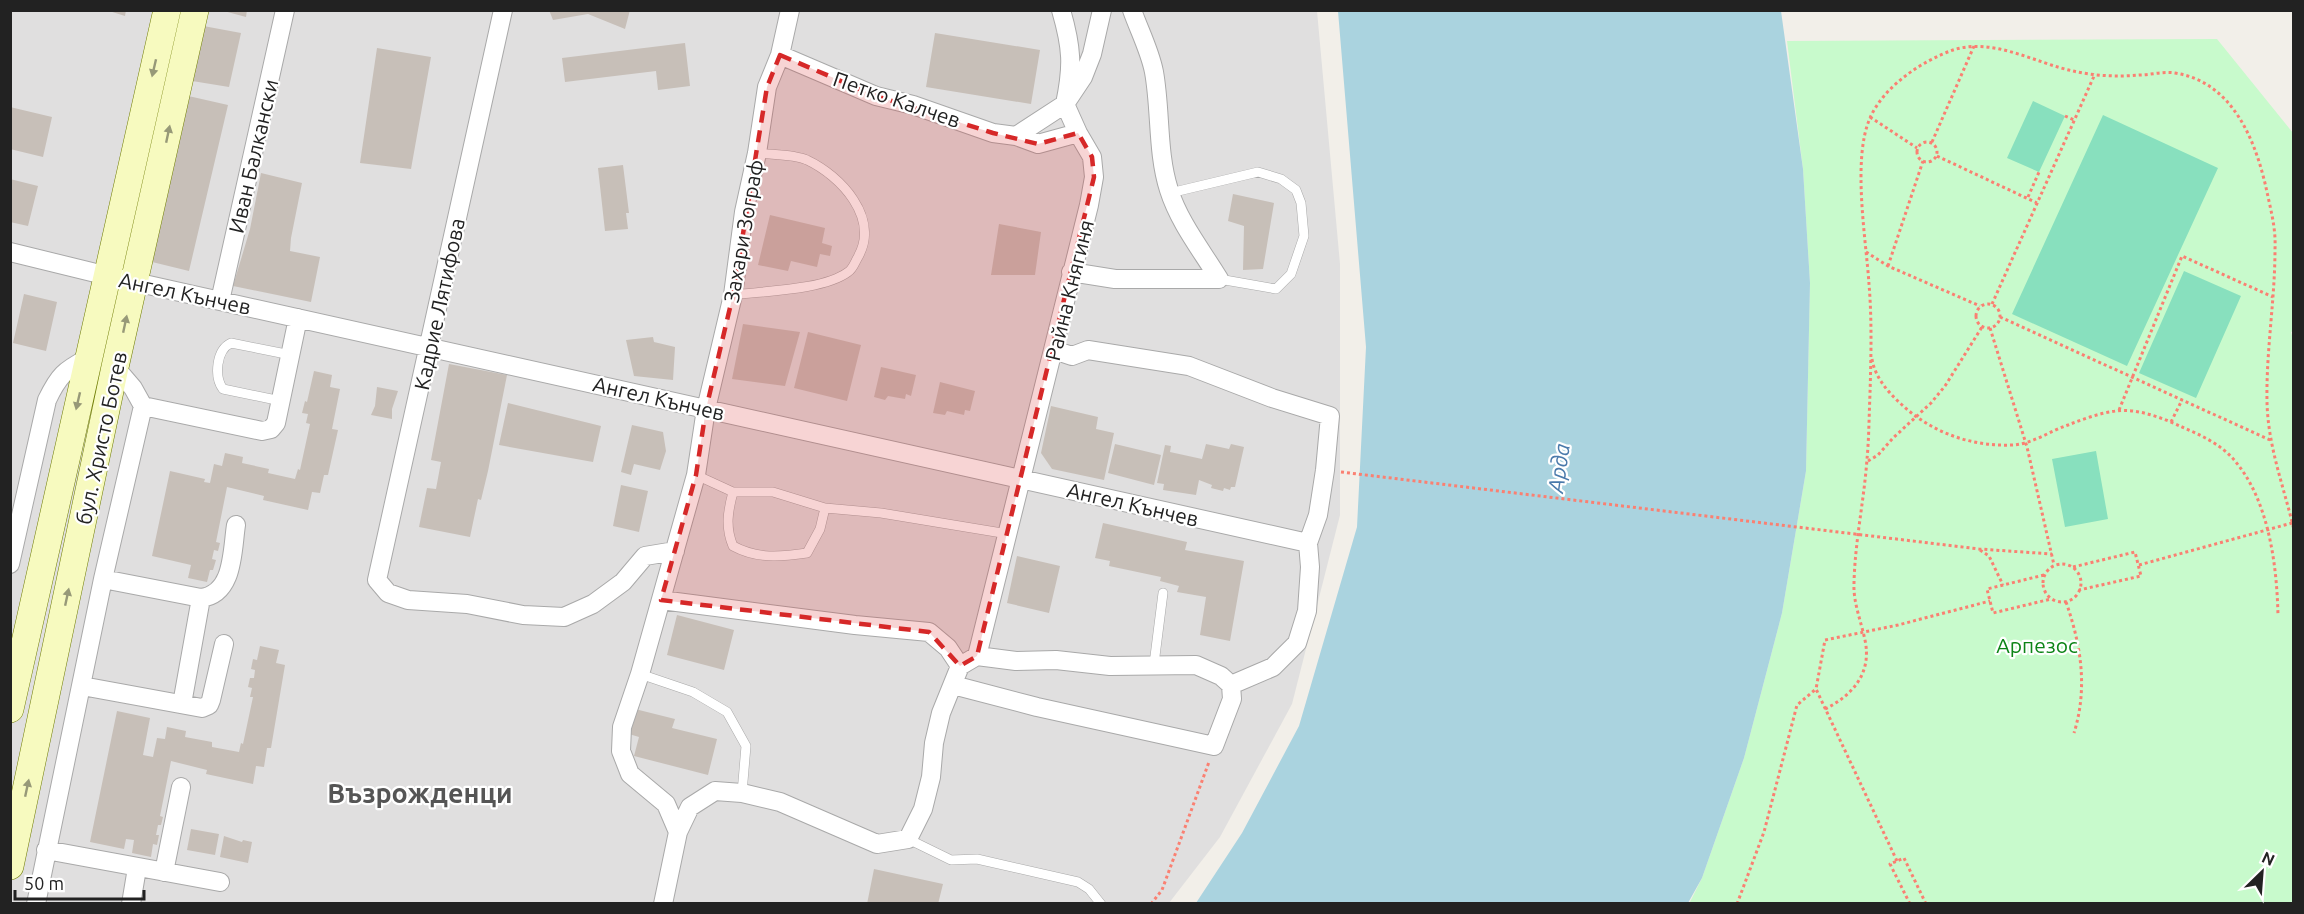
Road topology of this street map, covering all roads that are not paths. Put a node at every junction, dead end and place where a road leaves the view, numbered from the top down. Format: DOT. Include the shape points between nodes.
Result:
graph roads {
  1 [pos="168,10"];
  2 [pos="195,10"];
  3 [pos="285,10"];
  4 [pos="503,10"];
  5 [pos="790,10"];
  6 [pos="1061,10"];
  7 [pos="1102,10"];
  8 [pos="1132,10"];
  9 [pos="780,55"];
  10 [pos="1065,104"];
  11 [pos="1078,133"];
  12 [pos="1016,136"];
  13 [pos="757,153"];
  14 [pos="1170,193"];
  15 [pos="10,252"];
  16 [pos="1071,272"];
  17 [pos="108,276"];
  18 [pos="1219,279"];
  19 [pos="135,282"];
  20 [pos="733,295"];
  21 [pos="220,301"];
  22 [pos="298,318"];
  23 [pos="429,347"];
  24 [pos="1054,350"];
  25 [pos="291,355"];
  26 [pos="88,358"];
  27 [pos="115,368"];
  28 [pos="281,401"];
  29 [pos="142,406"];
  30 [pos="706,409"];
  31 [pos="696,475"];
  32 [pos="1021,479"];
  33 [pos="733,492"];
  34 [pos="825,508"];
  35 [pos="236,525"];
  36 [pos="1008,534"];
  37 [pos="1308,543"];
  38 [pos="675,551"];
  39 [pos="10,564"];
  40 [pos="103,579"];
  41 [pos="1163,593"];
  42 [pos="201,598"];
  43 [pos="661,600"];
  44 [pos="224,644"];
  45 [pos="977,656"];
  46 [pos="1154,664"];
  47 [pos="960,666"];
  48 [pos="640,674"];
  49 [pos="1231,685"];
  50 [pos="82,686"];
  51 [pos="953,686"];
  52 [pos="182,704"];
  53 [pos="10,710"];
  54 [pos="181,788"];
  55 [pos="742,793"];
  56 [pos="678,832"];
  57 [pos="908,839"];
  58 [pos="46,850"];
  59 [pos="10,866"];
  60 [pos="137,868"];
  61 [pos="165,872"];
  62 [pos="220,882"];
  63 [pos="36,903"];
  64 [pos="131,903"];
  65 [pos="663,903"];
  66 [pos="1101,903"];
  1 -- 17 [label="main road, бул. Христо Ботев, one-way"];
  19 -- 2 [label="main road, бул. Христо Ботев, one-way"];
  3 -- 21 [label="street, Иван Балкански"];
  4 -- 23 [label="street, Кадрие Лятифова"];
  5 -- 9 [label="street, Захари Зограф"];
  6 -- 10 [label="street" via="1069,37 1072,73"];
  7 -- 10 [label="street" via="1083,78"];
  8 -- 14 [label="street" via="1153,69 1163,168"];
  9 -- 12 [label="street, Петко Калчев" via="876,96 993,133"];
  9 -- 13 [label="street, Захари Зограф" via="767,87"];
  10 -- 11 [label="street, Райна Княгиня"];
  10 -- 12 [label="street"];
  11 -- 12 [label="street, Петко Калчев" via="1038,144"];
  11 -- 16 [label="street, Райна Княгиня" via="1092,157 1094,177"];
  13 -- 20 [label="street, Захари Зограф"];
  13 -- 20 [label="lane" via="805,159 834,176 856,203 866,232 863,248 850,271 828,283"];
  14 -- 18 [label="street"];
  14 -- 18 [label="lane" via="1258,172 1281,179 1296,190 1304,236 1292,274 1276,289"];
  15 -- 17 [label="street, Ангел Кънчев"];
  16 -- 18 [label="street" via="1115,279"];
  16 -- 24 [label="street, Райна Княгиня"];
  17 -- 19 [label="street, Ангел Кънчев"];
  17 -- 26 [label="main road, бул. Христо Ботев"];
  19 -- 21 [label="street, Ангел Кънчев"];
  27 -- 19 [label="main road, бул. Христо Ботев, one-way"];
  20 -- 30 [label="street, Захари Зограф"];
  21 -- 22 [label="street, Ангел Кънчев"];
  22 -- 23 [label="street, Ангел Кънчев"];
  22 -- 25 [label="street"];
  23 -- 30 [label="street, Ангел Кънчев"];
  23 -- 38 [label="street, Кадрие Лятифова" via="377,580 388,593 408,600 564,617 593,604 623,582 645,556"];
  24 -- 32 [label="street, Райна Княгиня"];
  24 -- 37 [label="street" via="1072,356 1088,350 1189,366 1272,399 1330,416 1318,515"];
  25 -- 28 [label="street"];
  25 -- 28 [label="lane" via="231,343 221,352 217,374 223,388"];
  26 -- 39 [label="street" via="66,370 47,400"];
  26 -- 53 [label="main road, бул. Христо Ботев, one-way"];
  27 -- 29 [label="street" via="133,388"];
  59 -- 27 [label="main road, бул. Христо Ботев, one-way"];
  28 -- 29 [label="street" via="276,423 262,431"];
  29 -- 40 [label="street"];
  30 -- 31 [label="street, Захари Зограф"];
  30 -- 32 [label="street, Ангел Кънчев"];
  31 -- 33 [label="lane"];
  31 -- 38 [label="street, Захари Зограф"];
  32 -- 36 [label="street, Райна Княгиня"];
  32 -- 37 [label="street, Ангел Кънчев"];
  33 -- 34 [label="lane" via="773,492"];
  33 -- 34 [label="lane" via="728,512 728,533 733,546 764,557 807,553 820,529"];
  34 -- 36 [label="lane"];
  35 -- 42 [label="street" via="224,585 211,597"];
  36 -- 45 [label="street, Райна Княгиня"];
  37 -- 49 [label="street" via="1307,611 1297,643 1273,667"];
  38 -- 43 [label="street, Захари Зограф"];
  40 -- 42 [label="street"];
  40 -- 50 [label="street"];
  41 -- 46 [label="lane"];
  42 -- 52 [label="street"];
  43 -- 47 [label="street" via="929,632 948,648"];
  43 -- 48 [label="street, Захари Зограф"];
  44 -- 52 [label="street" via="208,705 202,708"];
  45 -- 46 [label="street" via="1110,666"];
  45 -- 47 [label="street"];
  46 -- 49 [label="street" via="1196,665"];
  47 -- 51 [label="street"];
  48 -- 55 [label="lane" via="693,692 727,712 746,746"];
  48 -- 56 [label="street, Захари Зограф" via="622,727 621,751 630,774 666,804"];
  49 -- 51 [label="street" via="1232,699 1215,746"];
  50 -- 52 [label="street"];
  50 -- 58 [label="street"];
  51 -- 57 [label="street" via="936,733 923,809"];
  54 -- 61 [label="street"];
  55 -- 56 [label="street" via="715,791 690,807"];
  55 -- 57 [label="street" via="780,802 877,844"];
  56 -- 65 [label="street"];
  57 -- 66 [label="lane" via="951,860 977,859 1078,882"];
  58 -- 60 [label="street"];
  58 -- 63 [label="street"];
  60 -- 61 [label="street"];
  60 -- 64 [label="street"];
  61 -- 62 [label="street"];
}
